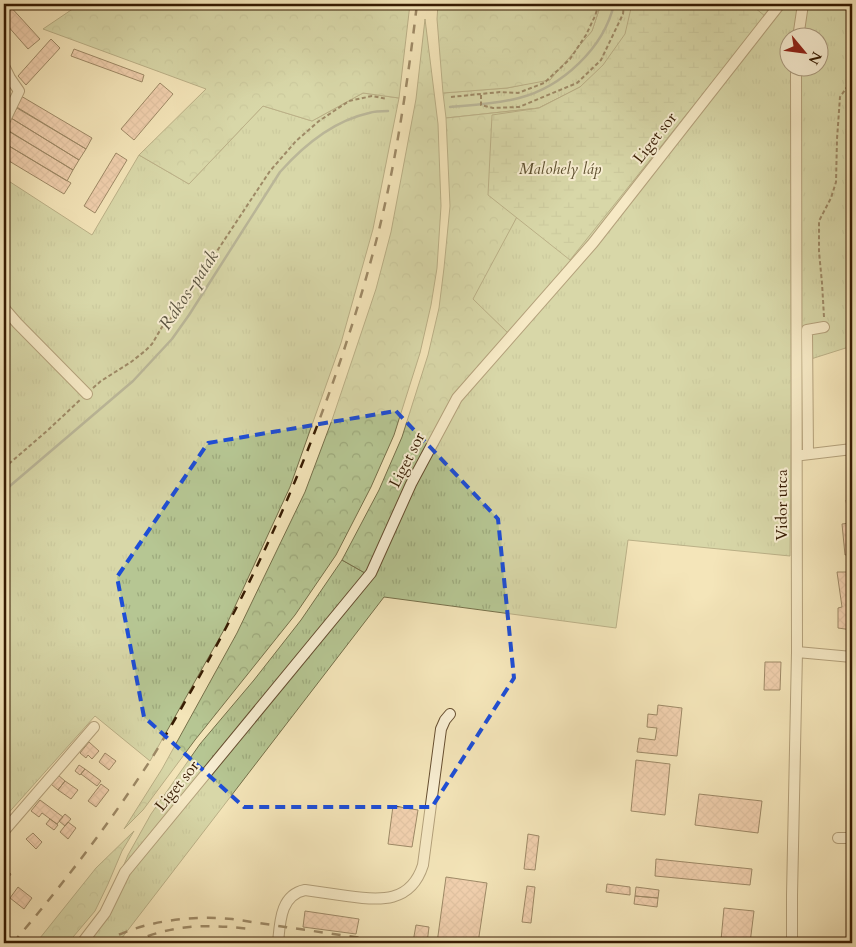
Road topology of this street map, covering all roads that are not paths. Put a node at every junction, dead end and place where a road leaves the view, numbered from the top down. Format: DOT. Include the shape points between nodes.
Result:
graph roads {
  1 [pos="780,4"];
  2 [pos="803,4"];
  3 [pos="799,28"];
  4 [pos="4,66"];
  5 [pos="796,78"];
  6 [pos="4,122"];
  7 [pos="4,308"];
  8 [pos="824,327"];
  9 [pos="87,394"];
  10 [pos="852,449"];
  11 [pos="808,454"];
  12 [pos="796,456"];
  13 [pos="797,652"];
  14 [pos="852,657"];
  15 [pos="450,714"];
  16 [pos="94,727"];
  17 [pos="4,831"];
  18 [pos="838,838"];
  19 [pos="852,838"];
  20 [pos="82,943"];
  21 [pos="278,943"];
  22 [pos="792,943"];
  1 -- 20 [label="street, Liget sor" via="593,243 457,398 411,484 371,573 125,872 105,913"];
  2 -- 3 [label="street"];
  4 -- 6 [label="street" via="19,90"];
  5 -- 12 [label="street, Vidor utca"];
  7 -- 9 [label="street"];
  8 -- 11 [label="street" via="807,330"];
  10 -- 11 [label="street"];
  11 -- 12 [label="street"];
  12 -- 13 [label="street, Vidor utca"];
  13 -- 14 [label="street"];
  13 -- 22 [label="street, Vidor utca"];
  15 -- 21 [label="street" via="441,729 423,865 413,885 392,898 375,900 300,891 285,903"];
  16 -- 17 [label="street"];
  18 -- 19 [label="street"];
}
